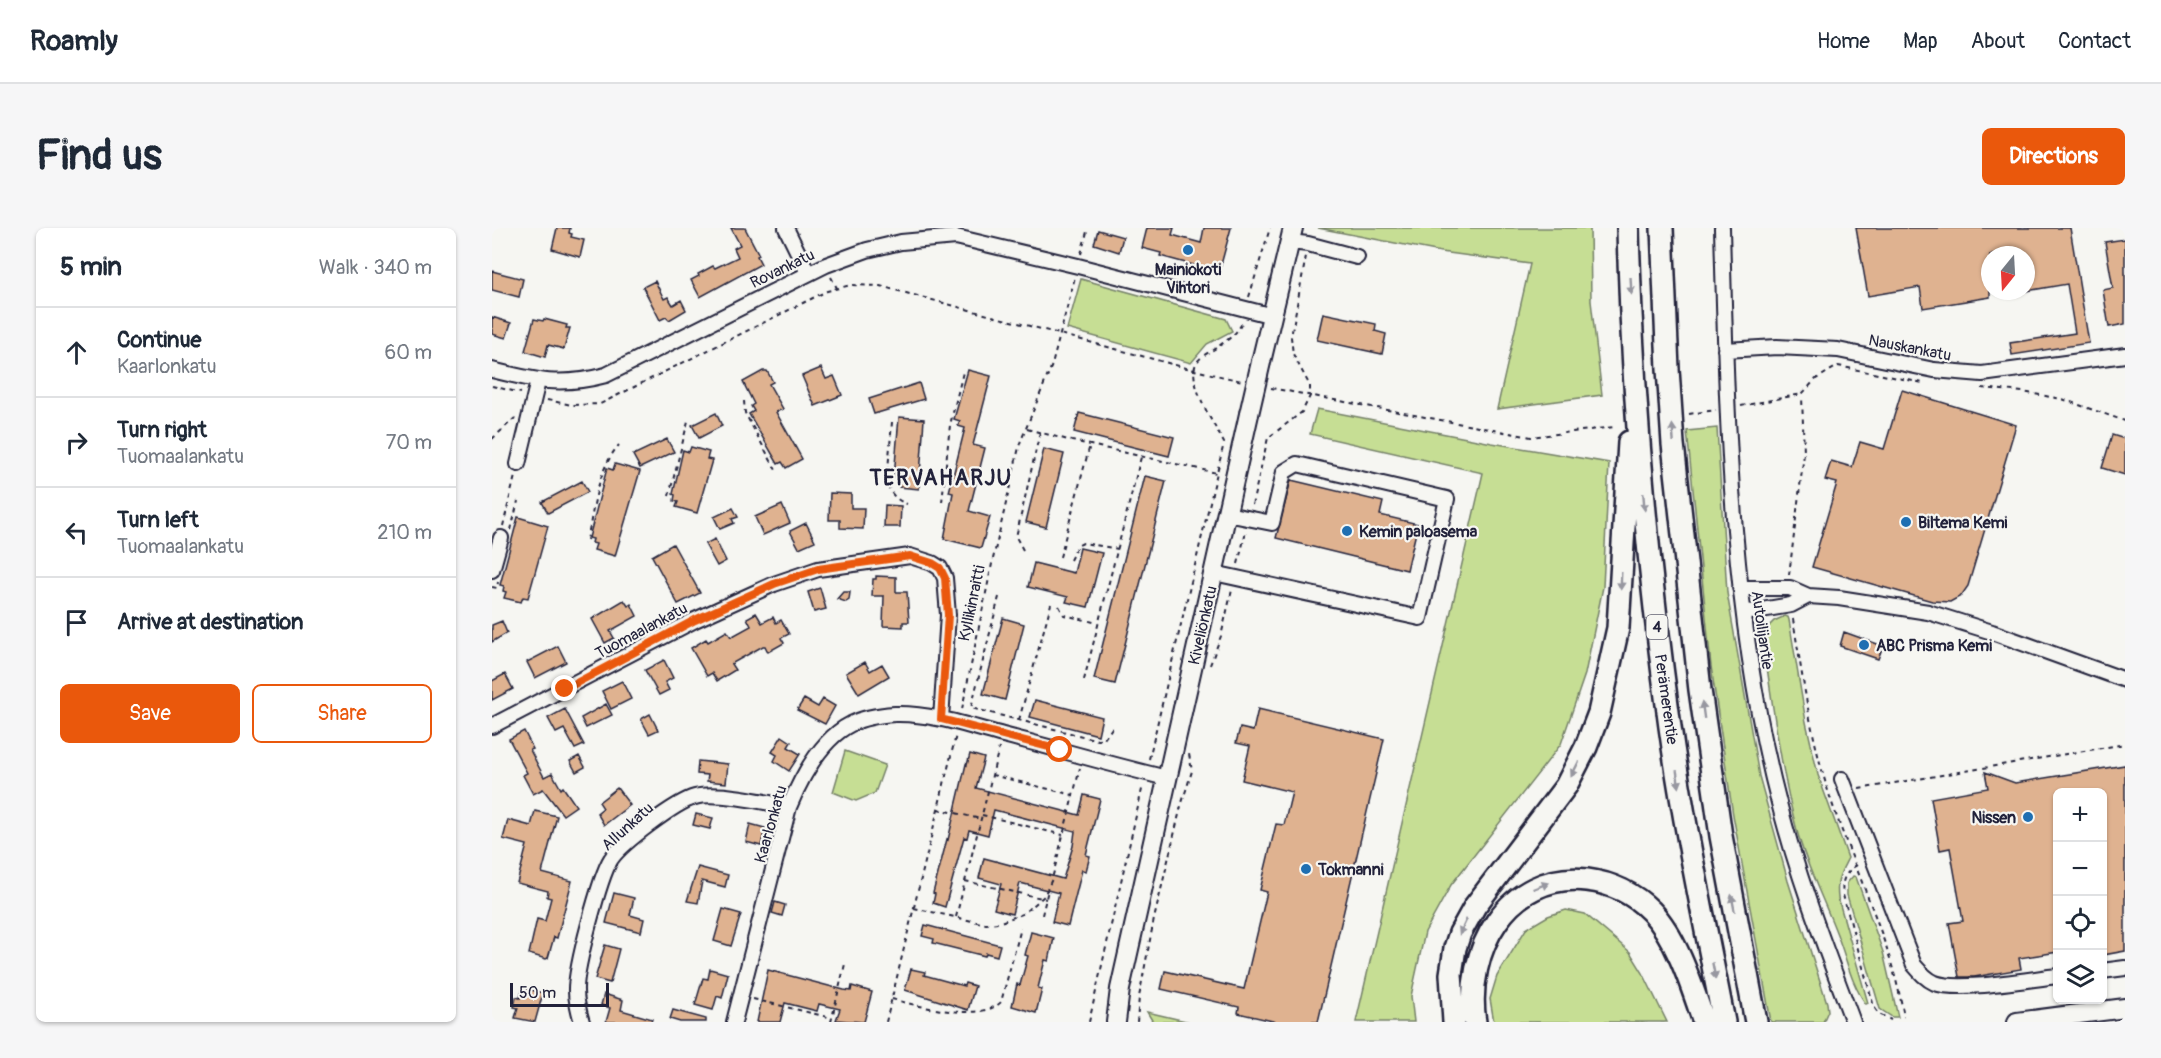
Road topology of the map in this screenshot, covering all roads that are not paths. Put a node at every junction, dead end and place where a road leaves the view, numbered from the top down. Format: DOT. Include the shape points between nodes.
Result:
graph roads {
  1 [pos="786,228"];
  2 [pos="1629,228"];
  3 [pos="1662,228"];
  4 [pos="1722,228"];
  5 [pos="956,232"];
  6 [pos="1297,238"];
  7 [pos="1357,257"];
  8 [pos="808,273"];
  9 [pos="1273,316"];
  10 [pos="1725,350"];
  11 [pos="2125,355"];
  12 [pos="492,370"];
  13 [pos="538,381"];
  14 [pos="1636,397"];
  15 [pos="518,464"];
  16 [pos="1227,514"];
  17 [pos="501,538"];
  18 [pos="492,570"];
  19 [pos="1214,573"];
  20 [pos="1740,588"];
  21 [pos="1808,596"];
  22 [pos="1744,613"];
  23 [pos="2125,680"];
  24 [pos="941,719"];
  25 [pos="492,726"];
  26 [pos="1167,778"];
  27 [pos="1844,785"];
  28 [pos="789,807"];
  29 [pos="2125,968"];
  30 [pos="2107,970"];
  31 [pos="2053,976"];
  32 [pos="2125,1008"];
  33 [pos="582,1022"];
  34 [pos="734,1022"];
  35 [pos="1116,1022"];
  36 [pos="1454,1022"];
  37 [pos="1475,1022"];
  38 [pos="1704,1022"];
  39 [pos="1724,1022"];
  40 [pos="1756,1022"];
  41 [pos="1853,1022"];
  42 [pos="2018,1022"];
  1 -- 8 [label="street"];
  2 -- 14 [label="highway, Perämerentie / 4, one-way"];
  40 -- 3 [label="highway, Perämerentie / 4, one-way" via="1721,836 1699,679 1672,422"];
  4 -- 10 [label="street, Autoilijantie"];
  5 -- 8 [label="street, Rovankatu" via="867,250"];
  5 -- 9 [label="street, Rovankatu"];
  6 -- 7 [label="street"];
  6 -- 9 [label="main road, Kiveliönkatu"];
  8 -- 13 [label="street, Rovankatu" via="606,375 563,383"];
  9 -- 16 [label="main road, Kiveliönkatu, bridge"];
  10 -- 11 [label="street, Nauskankatu" via="1777,346 1838,350 1934,370 1982,374"];
  10 -- 20 [label="street, Autoilijantie"];
  12 -- 13 [label="street, Rovankatu"];
  13 -- 15 [label="street"];
  14 -- 36 [label="highway, one-way" via="1627,452 1618,628 1599,713 1566,786 1474,906 1460,933 1451,974"];
  14 -- 39 [label="highway, Perämerentie / 4, one-way" via="1653,596 1670,728"];
  16 -- 19 [label="main road, Kiveliönkatu"];
  16 -- 19 [label="street" via="1272,523 1284,472 1297,464 1447,499 1420,618"];
  17 -- 18 [label="street"];
  19 -- 26 [label="main road, Kiveliönkatu"];
  20 -- 21 [label="street" via="1790,588"];
  20 -- 22 [label="street, Autoilijantie"];
  21 -- 22 [label="street" via="1791,605"];
  21 -- 23 [label="street" via="1928,612"];
  22 -- 41 [label="street, Autoilijantie" via="1779,802 1797,866"];
  24 -- 25 [label="street, Tuomaalankatu" via="948,615 945,578 940,568 910,556 818,569 774,584 695,620"];
  24 -- 26 [label="street, Kaarlonkatu"];
  24 -- 28 [label="street, Kaarlonkatu" via="897,714 850,724 813,760"];
  26 -- 35 [label="main road, Kiveliönkatu"];
  27 -- 31 [label="street" via="1914,965 1924,977 1956,986"];
  28 -- 33 [label="street, Allunkatu" via="712,795 694,797 668,812 612,858 604,874 578,972 576,991"];
  28 -- 34 [label="street, Kaarlonkatu"];
  29 -- 30 [label="street"];
  32 -- 42 [label="main road"];
  37 -- 38 [label="highway, one-way" via="1473,996 1481,951 1498,918 1538,886 1575,879 1614,886 1651,912 1666,930"];
}
